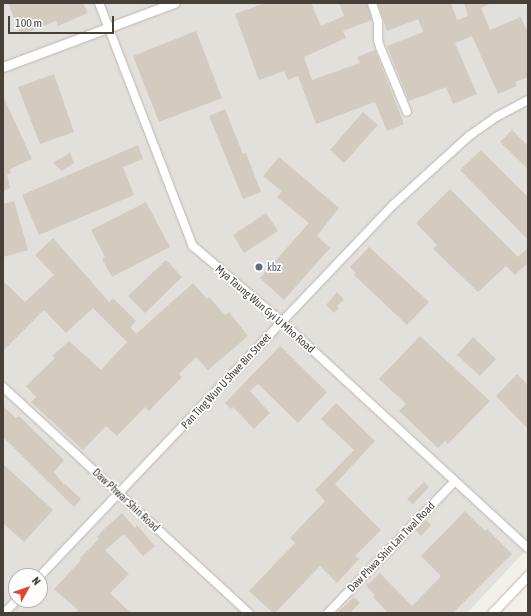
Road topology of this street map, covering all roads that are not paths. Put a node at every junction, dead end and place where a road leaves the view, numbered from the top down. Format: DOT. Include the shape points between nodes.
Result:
graph roads {
  1 [pos="99,3"];
  2 [pos="174,3"];
  3 [pos="372,3"];
  4 [pos="109,28"];
  5 [pos="3,67"];
  6 [pos="528,100"];
  7 [pos="407,112"];
  8 [pos="282,322"];
  9 [pos="3,387"];
  10 [pos="455,481"];
  11 [pos="120,494"];
  12 [pos="528,548"];
  13 [pos="48,568"];
  14 [pos="528,575"];
  15 [pos="249,613"];
  16 [pos="328,613"];
  17 [pos="492,613"];
  1 -- 4 [label="street, Mya Taung Wun Gyi U Mho Road"];
  2 -- 4 [label="street"];
  3 -- 7 [label="street" via="378,21 380,47"];
  4 -- 5 [label="street"];
  4 -- 8 [label="street, Mya Taung Wun Gyi U Mho Road" via="193,246"];
  6 -- 8 [label="street, Pan Ting Wun U Shwe Bin Street" via="496,117 469,136 399,199"];
  8 -- 10 [label="street, Mya Taung Wun Gyi U Mho Road"];
  8 -- 11 [label="street, Pan Ting Wun U Shwe Bin Street"];
  9 -- 11 [label="street, Daw Phwar Shin Road"];
  10 -- 12 [label="street, Mya Taung Wun Gyi U Mho Road"];
  10 -- 16 [label="street, Daw Phwa Shin Lan Twal Road"];
  11 -- 13 [label="street, Pan Ting Wun U Shwe Bin Street"];
  11 -- 15 [label="street, Daw Phwar Shin Road"];
  14 -- 17 [label="street"];
}
